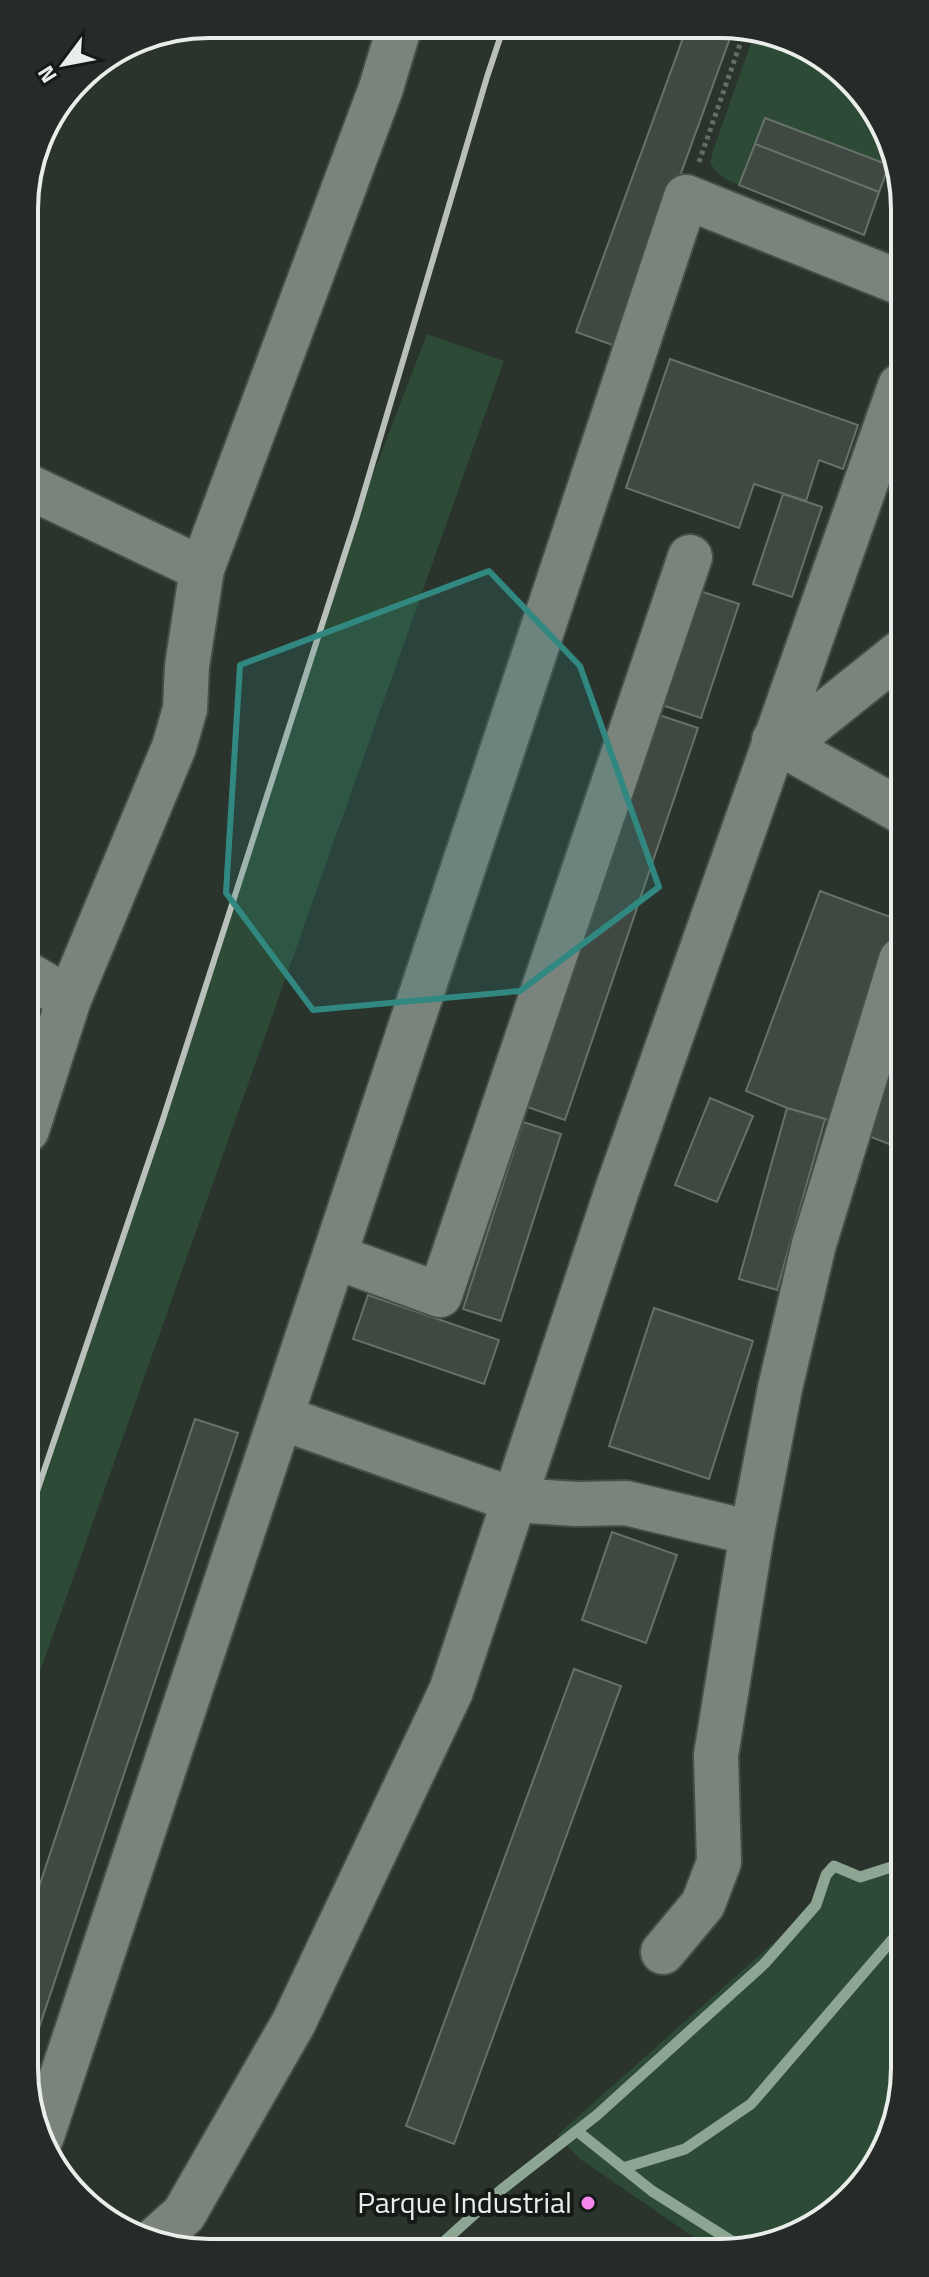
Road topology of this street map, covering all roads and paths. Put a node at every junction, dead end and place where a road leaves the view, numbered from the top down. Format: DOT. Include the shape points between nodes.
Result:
graph roads {
  1 [pos="396,38"];
  2 [pos="742,39"];
  3 [pos="686,197"];
  4 [pos="891,279"];
  5 [pos="891,413"];
  6 [pos="38,491"];
  7 [pos="690,557"];
  8 [pos="202,569"];
  9 [pos="891,660"];
  10 [pos="779,743"];
  11 [pos="891,805"];
  12 [pos="38,981"];
  13 [pos="891,993"];
  14 [pos="69,999"];
  15 [pos="38,1096"];
  16 [pos="336,1257"];
  17 [pos="282,1418"];
  18 [pos="514,1500"];
  19 [pos="752,1533"];
  20 [pos="663,1952"];
  21 [pos="47,2122"];
  22 [pos="163,2233"];
  1 -- 8 [label="street"];
  2 -- 3 [label="path"];
  3 -- 4 [label="street"];
  3 -- 16 [label="street"];
  5 -- 10 [label="street"];
  6 -- 8 [label="street"];
  7 -- 16 [label="street" via="440,1295"];
  8 -- 14 [label="street" via="185,709 174,747"];
  9 -- 10 [label="street"];
  10 -- 11 [label="street"];
  10 -- 18 [label="street" via="616,1193"];
  12 -- 14 [label="street"];
  13 -- 19 [label="street" via="814,1244"];
  14 -- 15 [label="street"];
  16 -- 17 [label="street"];
  17 -- 18 [label="street"];
  17 -- 21 [label="street"];
  18 -- 19 [label="street" via="626,1503"];
  18 -- 22 [label="street" via="451,1691 294,2022 184,2214"];
  19 -- 20 [label="street" via="716,1755 719,1862 703,1904"];
}
